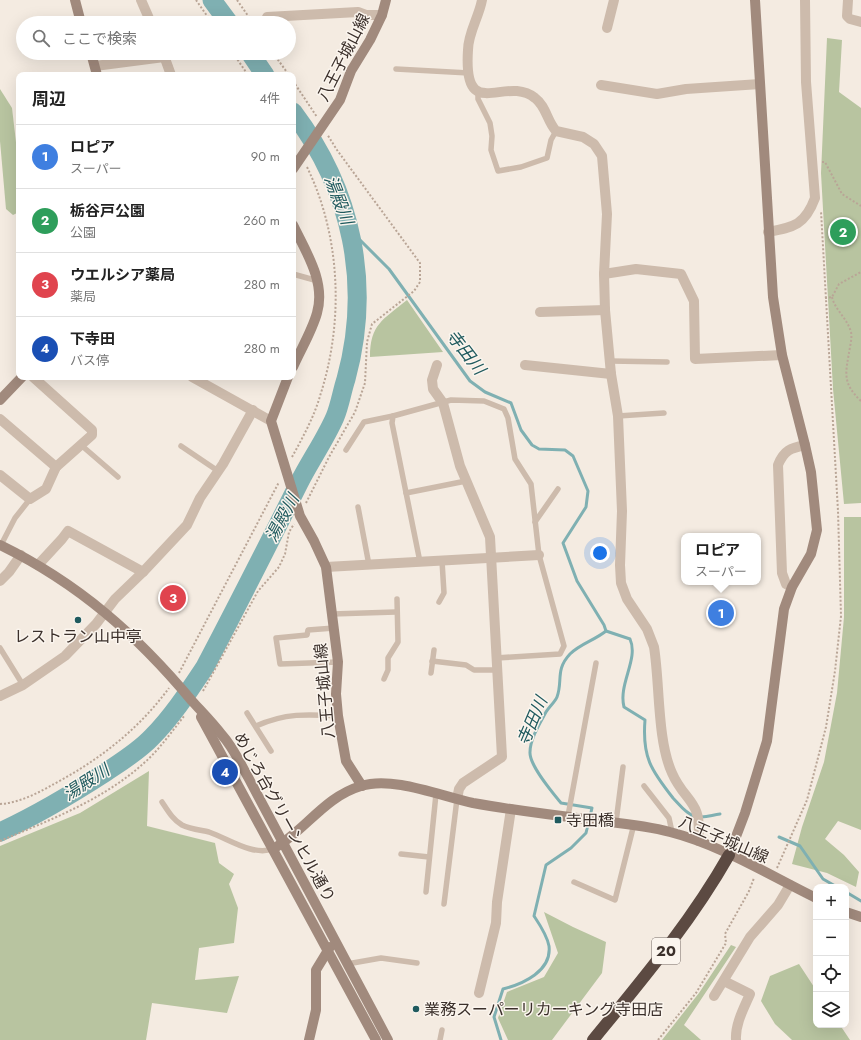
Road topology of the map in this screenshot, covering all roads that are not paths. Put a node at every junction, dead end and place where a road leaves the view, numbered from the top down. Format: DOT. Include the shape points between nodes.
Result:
graph roads {
  1 [pos="75,0"];
  2 [pos="142,0"];
  3 [pos="386,0"];
  4 [pos="482,0"];
  5 [pos="614,0"];
  6 [pos="755,0"];
  7 [pos="805,0"];
  8 [pos="848,0"];
  9 [pos="382,15"];
  10 [pos="80,16"];
  11 [pos="148,16"];
  12 [pos="284,16"];
  13 [pos="861,22"];
  14 [pos="607,28"];
  15 [pos="93,60"];
  16 [pos="141,60"];
  17 [pos="165,60"];
  18 [pos="396,69"];
  19 [pos="96,70"];
  20 [pos="170,72"];
  21 [pos="469,73"];
  22 [pos="760,84"];
  23 [pos="601,85"];
  24 [pos="478,92"];
  25 [pos="556,131"];
  26 [pos="297,155"];
  27 [pos="296,232"];
  28 [pos="768,232"];
  29 [pos="604,274"];
  30 [pos="296,275"];
  31 [pos="318,281"];
  32 [pos="606,310"];
  33 [pos="540,312"];
  34 [pos="296,353"];
  35 [pos="782,355"];
  36 [pos="610,362"];
  37 [pos="667,362"];
  38 [pos="437,365"];
  39 [pos="525,365"];
  40 [pos="611,374"];
  41 [pos="19,380"];
  42 [pos="36,380"];
  43 [pos="198,380"];
  44 [pos="287,380"];
  45 [pos="0,400"];
  46 [pos="443,403"];
  47 [pos="253,410"];
  48 [pos="664,413"];
  49 [pos="393,416"];
  50 [pos="618,416"];
  51 [pos="0,419"];
  52 [pos="271,421"];
  53 [pos="81,445"];
  54 [pos="805,445"];
  55 [pos="181,446"];
  56 [pos="346,450"];
  57 [pos="56,467"];
  58 [pos="218,471"];
  59 [pos="0,475"];
  60 [pos="118,477"];
  61 [pos="466,481"];
  62 [pos="558,489"];
  63 [pos="406,493"];
  64 [pos="30,499"];
  65 [pos="358,507"];
  66 [pos="535,522"];
  67 [pos="1,545"];
  68 [pos="538,555"];
  69 [pos="21,556"];
  70 [pos="491,558"];
  71 [pos="442,561"];
  72 [pos="420,562"];
  73 [pos="38,565"];
  74 [pos="369,565"];
  75 [pos="326,567"];
  76 [pos="143,572"];
  77 [pos="0,581"];
  78 [pos="792,587"];
  79 [pos="397,599"];
  80 [pos="439,602"];
  81 [pos="105,612"];
  82 [pos="396,612"];
  83 [pos="332,614"];
  84 [pos="334,628"];
  85 [pos="0,648"];
  86 [pos="434,650"];
  87 [pos="496,658"];
  88 [pos="432,661"];
  89 [pos="338,662"];
  90 [pos="596,663"];
  91 [pos="497,670"];
  92 [pos="431,673"];
  93 [pos="384,678"];
  94 [pos="23,685"];
  95 [pos="0,696"];
  96 [pos="192,701"];
  97 [pos="247,713"];
  98 [pos="338,716"];
  99 [pos="256,726"];
  100 [pos="271,751"];
  101 [pos="623,767"];
  102 [pos="362,786"];
  103 [pos="644,786"];
  104 [pos="436,794"];
  105 [pos="457,799"];
  106 [pos="162,802"];
  107 [pos="511,808"];
  108 [pos="568,812"];
  109 [pos="616,822"];
  110 [pos="634,824"];
  111 [pos="672,832"];
  112 [pos="698,841"];
  113 [pos="283,843"];
  114 [pos="273,849"];
  115 [pos="400,854"];
  116 [pos="729,855"];
  117 [pos="429,857"];
  118 [pos="574,882"];
  119 [pos="790,885"];
  120 [pos="426,892"];
  121 [pos="813,896"];
  122 [pos="444,904"];
  123 [pos="849,913"];
  124 [pos="861,917"];
  125 [pos="335,941"];
  126 [pos="327,951"];
  127 [pos="417,963"];
  128 [pos="347,964"];
  129 [pos="724,981"];
  130 [pos="479,993"];
  131 [pos="714,996"];
  132 [pos="442,1030"];
  133 [pos="309,1040"];
  134 [pos="376,1040"];
  135 [pos="388,1040"];
  136 [pos="440,1040"];
  137 [pos="594,1040"];
  138 [pos="736,1040"];
  1 -- 10 [label="street"];
  2 -- 11 [label="street"];
  3 -- 9 [label="street, 八王子城山線"];
  4 -- 21 [label="street" via="468,48"];
  5 -- 14 [label="street"];
  6 -- 22 [label="street"];
  7 -- 28 [label="street" via="806,82 815,198 802,222 787,229"];
  8 -- 13 [label="street" via="847,16 850,20"];
  9 -- 12 [label="street" via="358,12"];
  9 -- 26 [label="street, 八王子城山線" via="351,71 340,100 323,126"];
  15 -- 19 [label="street"];
  16 -- 19 [label="street"];
  17 -- 20 [label="street"];
  18 -- 21 [label="lane"];
  21 -- 24 [label="street" via="471,85"];
  22 -- 23 [label="street" via="686,89 657,94"];
  22 -- 28 [label="street"];
  24 -- 25 [label="street" via="487,94 515,90 529,94 541,104"];
  24 -- 25 [label="lane" via="478,99 490,123 491,150 498,171 521,167 547,158"];
  25 -- 29 [label="street" via="583,137 594,144 602,156 607,214"];
  27 -- 31 [label="street"];
  28 -- 35 [label="street" via="773,297"];
  29 -- 32 [label="street"];
  29 -- 35 [label="street" via="636,269 681,274 694,301 695,359"];
  30 -- 31 [label="lane"];
  31 -- 34 [label="street" via="320,294 317,315"];
  32 -- 33 [label="street"];
  32 -- 36 [label="street"];
  35 -- 54 [label="street"];
  36 -- 37 [label="lane"];
  36 -- 40 [label="street"];
  38 -- 46 [label="street" via="432,380 433,389"];
  39 -- 40 [label="street"];
  40 -- 50 [label="street"];
  41 -- 45 [label="street"];
  42 -- 53 [label="street" via="92,430 92,435"];
  43 -- 47 [label="street"];
  44 -- 52 [label="street"];
  46 -- 49 [label="lane"];
  46 -- 61 [label="street"];
  46 -- 66 [label="lane" via="451,400 484,401 504,409 508,418 515,460 531,484"];
  47 -- 52 [label="street"];
  47 -- 58 [label="street"];
  48 -- 50 [label="lane"];
  49 -- 56 [label="lane" via="364,422"];
  49 -- 63 [label="lane" via="392,423"];
  50 -- 112 [label="street" via="622,511 621,583 627,599 647,629 654,646 666,757 676,781 698,817"];
  51 -- 57 [label="street"];
  52 -- 75 [label="street, 八王子城山線" via="300,516"];
  53 -- 57 [label="street"];
  53 -- 60 [label="lane"];
  54 -- 78 [label="street" via="817,530 811,554"];
  54 -- 78 [label="street" via="789,449 778,465 782,573 786,584"];
  55 -- 58 [label="lane"];
  57 -- 64 [label="street" via="46,489"];
  58 -- 76 [label="street" via="200,498 187,525"];
  59 -- 64 [label="street"];
  61 -- 63 [label="lane"];
  61 -- 70 [label="street" via="490,537"];
  62 -- 66 [label="lane"];
  63 -- 72 [label="lane"];
  64 -- 67 [label="lane" via="15,518"];
  65 -- 74 [label="lane"];
  66 -- 68 [label="lane"];
  67 -- 69 [label="street"];
  68 -- 70 [label="street"];
  68 -- 87 [label="lane" via="564,646 560,654"];
  69 -- 73 [label="street"];
  69 -- 77 [label="street"];
  70 -- 71 [label="street"];
  70 -- 87 [label="street"];
  71 -- 72 [label="street"];
  71 -- 80 [label="lane" via="444,593"];
  72 -- 74 [label="street"];
  73 -- 76 [label="street" via="68,531"];
  73 -- 81 [label="street"];
  74 -- 75 [label="street"];
  75 -- 83 [label="street, 八王子城山線"];
  76 -- 81 [label="street"];
  78 -- 116 [label="street" via="784,609 767,741"];
  79 -- 82 [label="lane"];
  81 -- 94 [label="street" via="65,656"];
  81 -- 96 [label="street" via="141,644"];
  82 -- 83 [label="lane"];
  82 -- 93 [label="lane" via="398,642 388,658 388,670"];
  83 -- 84 [label="street, 八王子城山線"];
  84 -- 89 [label="street, 八王子城山線"];
  84 -- 89 [label="lane" via="308,630 307,635 276,638 280,664"];
  85 -- 94 [label="lane"];
  86 -- 88 [label="lane"];
  87 -- 91 [label="street"];
  88 -- 91 [label="lane" via="466,665 474,670"];
  88 -- 92 [label="lane"];
  89 -- 98 [label="street, 八王子城山線"];
  90 -- 108 [label="lane"];
  91 -- 105 [label="street" via="502,757 463,783"];
  94 -- 95 [label="street"];
  96 -- 113 [label="street, めじろ台グリーンヒル通り" via="236,755"];
  96 -- 114 [label="street, めじろ台グリーンヒル通り"];
  97 -- 99 [label="lane"];
  98 -- 99 [label="lane" via="292,715 272,719"];
  98 -- 102 [label="street, 八王子城山線" via="346,761"];
  99 -- 100 [label="lane"];
  101 -- 109 [label="lane"];
  102 -- 104 [label="street, 八王子城山線" via="400,785"];
  102 -- 113 [label="street" via="330,801"];
  103 -- 111 [label="lane" via="669,818"];
  104 -- 105 [label="street, 八王子城山線"];
  104 -- 117 [label="lane"];
  105 -- 107 [label="street, 八王子城山線"];
  105 -- 122 [label="lane"];
  106 -- 114 [label="lane" via="172,817 182,825 210,832 263,852"];
  107 -- 108 [label="street, 八王子城山線"];
  107 -- 130 [label="street" via="496,902 496,923"];
  108 -- 109 [label="street, 八王子城山線" via="587,819"];
  109 -- 110 [label="street, 八王子城山線"];
  110 -- 111 [label="street, 八王子城山線"];
  110 -- 118 [label="lane" via="615,900"];
  111 -- 112 [label="street, 八王子城山線"];
  112 -- 116 [label="street, 八王子城山線"];
  113 -- 114 [label="street"];
  113 -- 125 [label="street, めじろ台グリーンヒル通り"];
  114 -- 126 [label="street, めじろ台グリーンヒル通り"];
  115 -- 117 [label="lane"];
  116 -- 119 [label="street, 八王子城山線"];
  116 -- 137 [label="highway, 20" via="698,907"];
  117 -- 120 [label="lane"];
  119 -- 121 [label="street, 八王子城山線"];
  119 -- 129 [label="street" via="778,905 750,937"];
  123 -- 124 [label="street"];
  125 -- 126 [label="street"];
  125 -- 128 [label="street, めじろ台グリーンヒル通り"];
  126 -- 133 [label="street" via="316,970 316,1010"];
  126 -- 134 [label="street, めじろ台グリーンヒル通り"];
  127 -- 128 [label="lane" via="381,958"];
  128 -- 135 [label="street, めじろ台グリーンヒル通り"];
  129 -- 131 [label="street"];
  129 -- 138 [label="street" via="750,994 735,1034"];
  132 -- 136 [label="lane"];
}
